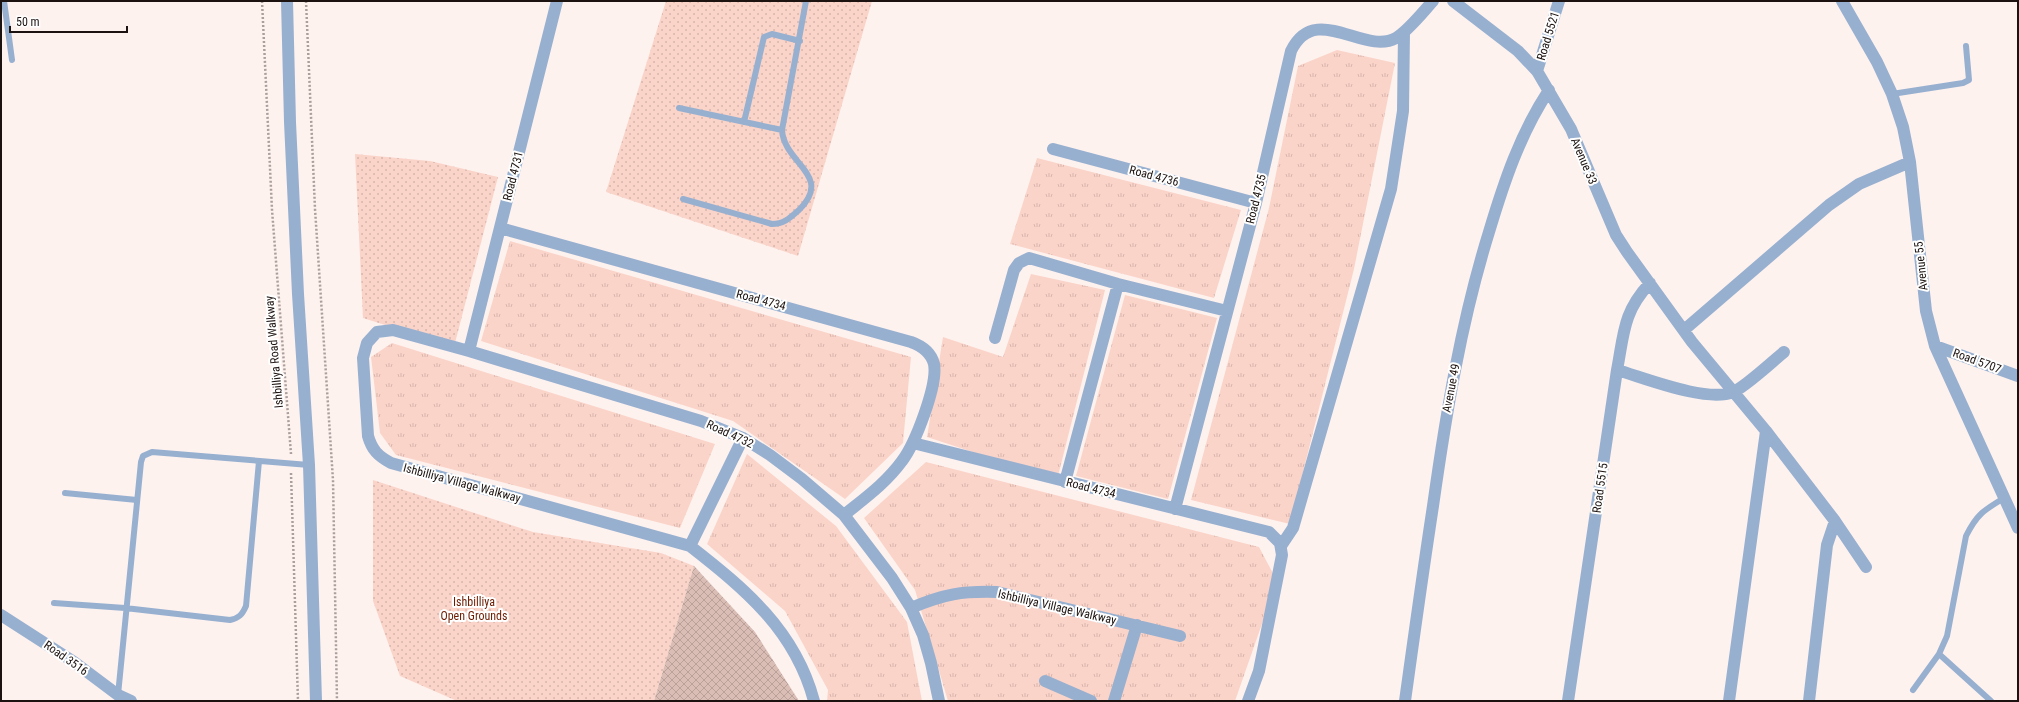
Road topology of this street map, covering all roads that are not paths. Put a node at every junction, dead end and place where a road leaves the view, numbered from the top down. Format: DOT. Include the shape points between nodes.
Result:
graph roads {
  1 [pos="4,1"];
  2 [pos="287,1"];
  3 [pos="557,1"];
  4 [pos="806,1"];
  5 [pos="1432,1"];
  6 [pos="1453,1"];
  7 [pos="1559,1"];
  8 [pos="1842,1"];
  9 [pos="1404,32"];
  10 [pos="800,41"];
  11 [pos="1966,46"];
  12 [pos="12,60"];
  13 [pos="1537,71"];
  14 [pos="1549,90"];
  15 [pos="1892,94"];
  16 [pos="679,108"];
  17 [pos="744,122"];
  18 [pos="782,130"];
  19 [pos="1053,149"];
  20 [pos="1910,162"];
  21 [pos="683,199"];
  22 [pos="1256,203"];
  23 [pos="500,228"];
  24 [pos="1650,283"];
  25 [pos="1118,284"];
  26 [pos="1227,311"];
  27 [pos="393,330"];
  28 [pos="1684,330"];
  29 [pos="995,338"];
  30 [pos="1935,346"];
  31 [pos="469,351"];
  32 [pos="1784,352"];
  33 [pos="1617,370"];
  34 [pos="2018,376"];
  35 [pos="1734,392"];
  36 [pos="1766,431"];
  37 [pos="742,438"];
  38 [pos="913,443"];
  39 [pos="259,462"];
  40 [pos="309,465"];
  41 [pos="1065,482"];
  42 [pos="65,493"];
  43 [pos="2004,498"];
  44 [pos="137,500"];
  45 [pos="1175,509"];
  46 [pos="844,515"];
  47 [pos="1835,521"];
  48 [pos="2018,528"];
  49 [pos="690,546"];
  50 [pos="1281,546"];
  51 [pos="1866,568"];
  52 [pos="54,603"];
  53 [pos="125,608"];
  54 [pos="911,608"];
  55 [pos="1,615"];
  56 [pos="1137,626"];
  57 [pos="1180,636"];
  58 [pos="1939,654"];
  59 [pos="1045,681"];
  60 [pos="1913,690"];
  61 [pos="118,695"];
  62 [pos="131,701"];
  63 [pos="316,701"];
  64 [pos="814,701"];
  65 [pos="939,701"];
  66 [pos="1091,701"];
  67 [pos="1114,701"];
  68 [pos="1248,701"];
  69 [pos="1404,701"];
  70 [pos="1568,701"];
  71 [pos="1729,701"];
  72 [pos="1809,701"];
  73 [pos="1991,701"];
  1 -- 12 [label="lane"];
  2 -- 40 [label="street" via="297,286"];
  3 -- 23 [label="street, Road 4731"];
  4 -- 10 [label="lane"];
  5 -- 9 [label="street, Road 4735"];
  6 -- 13 [label="street, Avenue 33" via="1518,51"];
  7 -- 13 [label="street, Road 5521"];
  8 -- 15 [label="street, Avenue 55"];
  9 -- 22 [label="street, Road 4735" via="1385,41 1322,29 1300,36 1291,51"];
  9 -- 50 [label="street" via="1403,111 1391,189 1293,528"];
  10 -- 17 [label="lane" via="772,34 764,37"];
  10 -- 18 [label="lane"];
  11 -- 15 [label="lane" via="1969,80"];
  13 -- 14 [label="street, Avenue 33"];
  14 -- 24 [label="street, Avenue 33" via="1571,129 1616,235"];
  14 -- 69 [label="street, Avenue 49" via="1526,129 1498,201 1462,332 1447,412"];
  15 -- 20 [label="street, Avenue 55"];
  16 -- 17 [label="lane"];
  17 -- 18 [label="lane"];
  18 -- 21 [label="lane" via="787,149 806,171 812,183 807,202 787,220 772,224"];
  19 -- 22 [label="street, Road 4736"];
  20 -- 28 [label="street" via="1859,184 1829,205"];
  20 -- 30 [label="street, Avenue 55" via="1926,311"];
  22 -- 26 [label="street, Road 4735"];
  23 -- 31 [label="street, Road 4731"];
  23 -- 38 [label="street, Road 4734" via="922,346 934,364 934,375 923,418"];
  24 -- 28 [label="street, Avenue 33"];
  24 -- 33 [label="street, Road 5515" via="1629,311"];
  25 -- 26 [label="street"];
  25 -- 29 [label="street" via="1029,258 1019,263 1014,270"];
  25 -- 41 [label="street"];
  26 -- 45 [label="street, Road 4735"];
  27 -- 31 [label="street, Road 4732"];
  27 -- 49 [label="street, Ishbilliya Village Walkway" via="377,332 367,343 363,358 368,436 372,448 380,457 391,463"];
  28 -- 35 [label="street, Avenue 33"];
  30 -- 34 [label="street, Road 5707"];
  30 -- 43 [label="street, Avenue 55"];
  31 -- 37 [label="street, Road 4732" via="701,421"];
  32 -- 35 [label="street"];
  33 -- 35 [label="street" via="1702,394"];
  33 -- 70 [label="street, Road 5515"];
  35 -- 36 [label="street, Avenue 33"];
  36 -- 47 [label="street, Avenue 33"];
  36 -- 71 [label="street"];
  37 -- 46 [label="street, Road 4732" via="802,479"];
  37 -- 49 [label="street"];
  38 -- 41 [label="street, Road 4734"];
  38 -- 46 [label="street, Road 4734" via="890,476"];
  39 -- 40 [label="lane"];
  39 -- 44 [label="lane" via="149,453 141,459"];
  39 -- 53 [label="lane" via="246,606 243,614 230,620"];
  40 -- 63 [label="street"];
  41 -- 45 [label="street, Road 4734"];
  42 -- 44 [label="lane"];
  43 -- 48 [label="street, Avenue 55"];
  43 -- 58 [label="lane" via="1982,512 1972,523 1966,536 1948,631"];
  44 -- 53 [label="lane"];
  45 -- 50 [label="street, Road 4734" via="1269,532 1276,537"];
  46 -- 54 [label="street, Road 4732" via="892,578"];
  47 -- 51 [label="street, Avenue 33"];
  47 -- 72 [label="street" via="1827,545"];
  49 -- 64 [label="street, Ishbilliya Village Walkway" via="758,603 788,639 808,678"];
  50 -- 68 [label="street" via="1282,555 1261,664"];
  52 -- 53 [label="lane"];
  53 -- 61 [label="lane"];
  54 -- 56 [label="street, Ishbilliya Village Walkway" via="939,596 968,591 997,592"];
  54 -- 65 [label="street, Road 4732" via="923,635"];
  55 -- 61 [label="street, Road 3516" via="74,662"];
  56 -- 57 [label="street, Ishbilliya Village Walkway"];
  56 -- 67 [label="street"];
  58 -- 60 [label="lane"];
  58 -- 73 [label="lane"];
  59 -- 66 [label="street"];
  61 -- 62 [label="street, Road 3516"];
}
